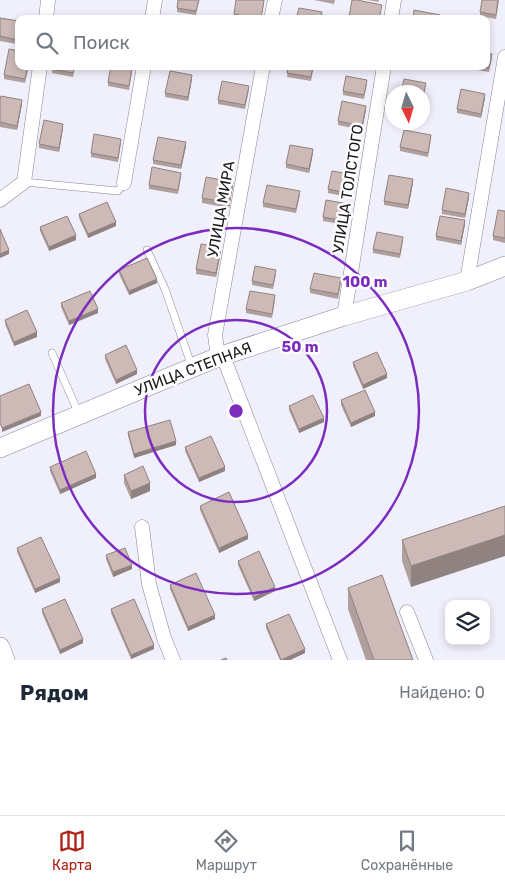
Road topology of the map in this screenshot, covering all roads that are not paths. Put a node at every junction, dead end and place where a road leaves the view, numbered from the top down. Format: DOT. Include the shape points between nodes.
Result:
graph roads {
  1 [pos="48,0"];
  2 [pos="155,0"];
  3 [pos="275,0"];
  4 [pos="394,0"];
  5 [pos="46,15"];
  6 [pos="153,15"];
  7 [pos="272,15"];
  8 [pos="392,15"];
  9 [pos="505,57"];
  10 [pos="39,70"];
  11 [pos="143,70"];
  12 [pos="262,70"];
  13 [pos="383,70"];
  14 [pos="24,182"];
  15 [pos="124,183"];
  16 [pos="0,200"];
  17 [pos="147,250"];
  18 [pos="505,266"];
  19 [pos="467,280"];
  20 [pos="344,316"];
  21 [pos="52,353"];
  22 [pos="220,357"];
  23 [pos="192,368"];
  24 [pos="79,415"];
  25 [pos="0,448"];
  26 [pos="142,527"];
  27 [pos="407,612"];
  28 [pos="0,647"];
  29 [pos="5,660"];
  30 [pos="174,660"];
  31 [pos="340,660"];
  32 [pos="426,660"];
  1 -- 5 [label="street"];
  2 -- 6 [label="street"];
  3 -- 7 [label="street"];
  4 -- 8 [label="street"];
  9 -- 19 [label="street"];
  10 -- 14 [label="street"];
  11 -- 15 [label="street"];
  12 -- 22 [label="street, УЛИЦА МИРА" via="215,335"];
  13 -- 20 [label="street, УЛИЦА ТОЛСТОГО"];
  14 -- 15 [label="lane" via="118,191"];
  14 -- 16 [label="street"];
  17 -- 23 [label="lane" via="166,289"];
  18 -- 19 [label="street, УЛИЦА СТЕПНАЯ"];
  19 -- 20 [label="street, УЛИЦА СТЕПНАЯ"];
  20 -- 22 [label="street, УЛИЦА СТЕПНАЯ"];
  21 -- 24 [label="lane"];
  22 -- 23 [label="street, УЛИЦА СТЕПНАЯ"];
  22 -- 31 [label="street, УЛИЦА МИРА"];
  23 -- 24 [label="street, УЛИЦА СТЕПНАЯ"];
  24 -- 25 [label="street, УЛИЦА СТЕПНАЯ"];
  26 -- 30 [label="street" via="149,584 164,638"];
  27 -- 32 [label="street"];
  28 -- 29 [label="street"];
}
